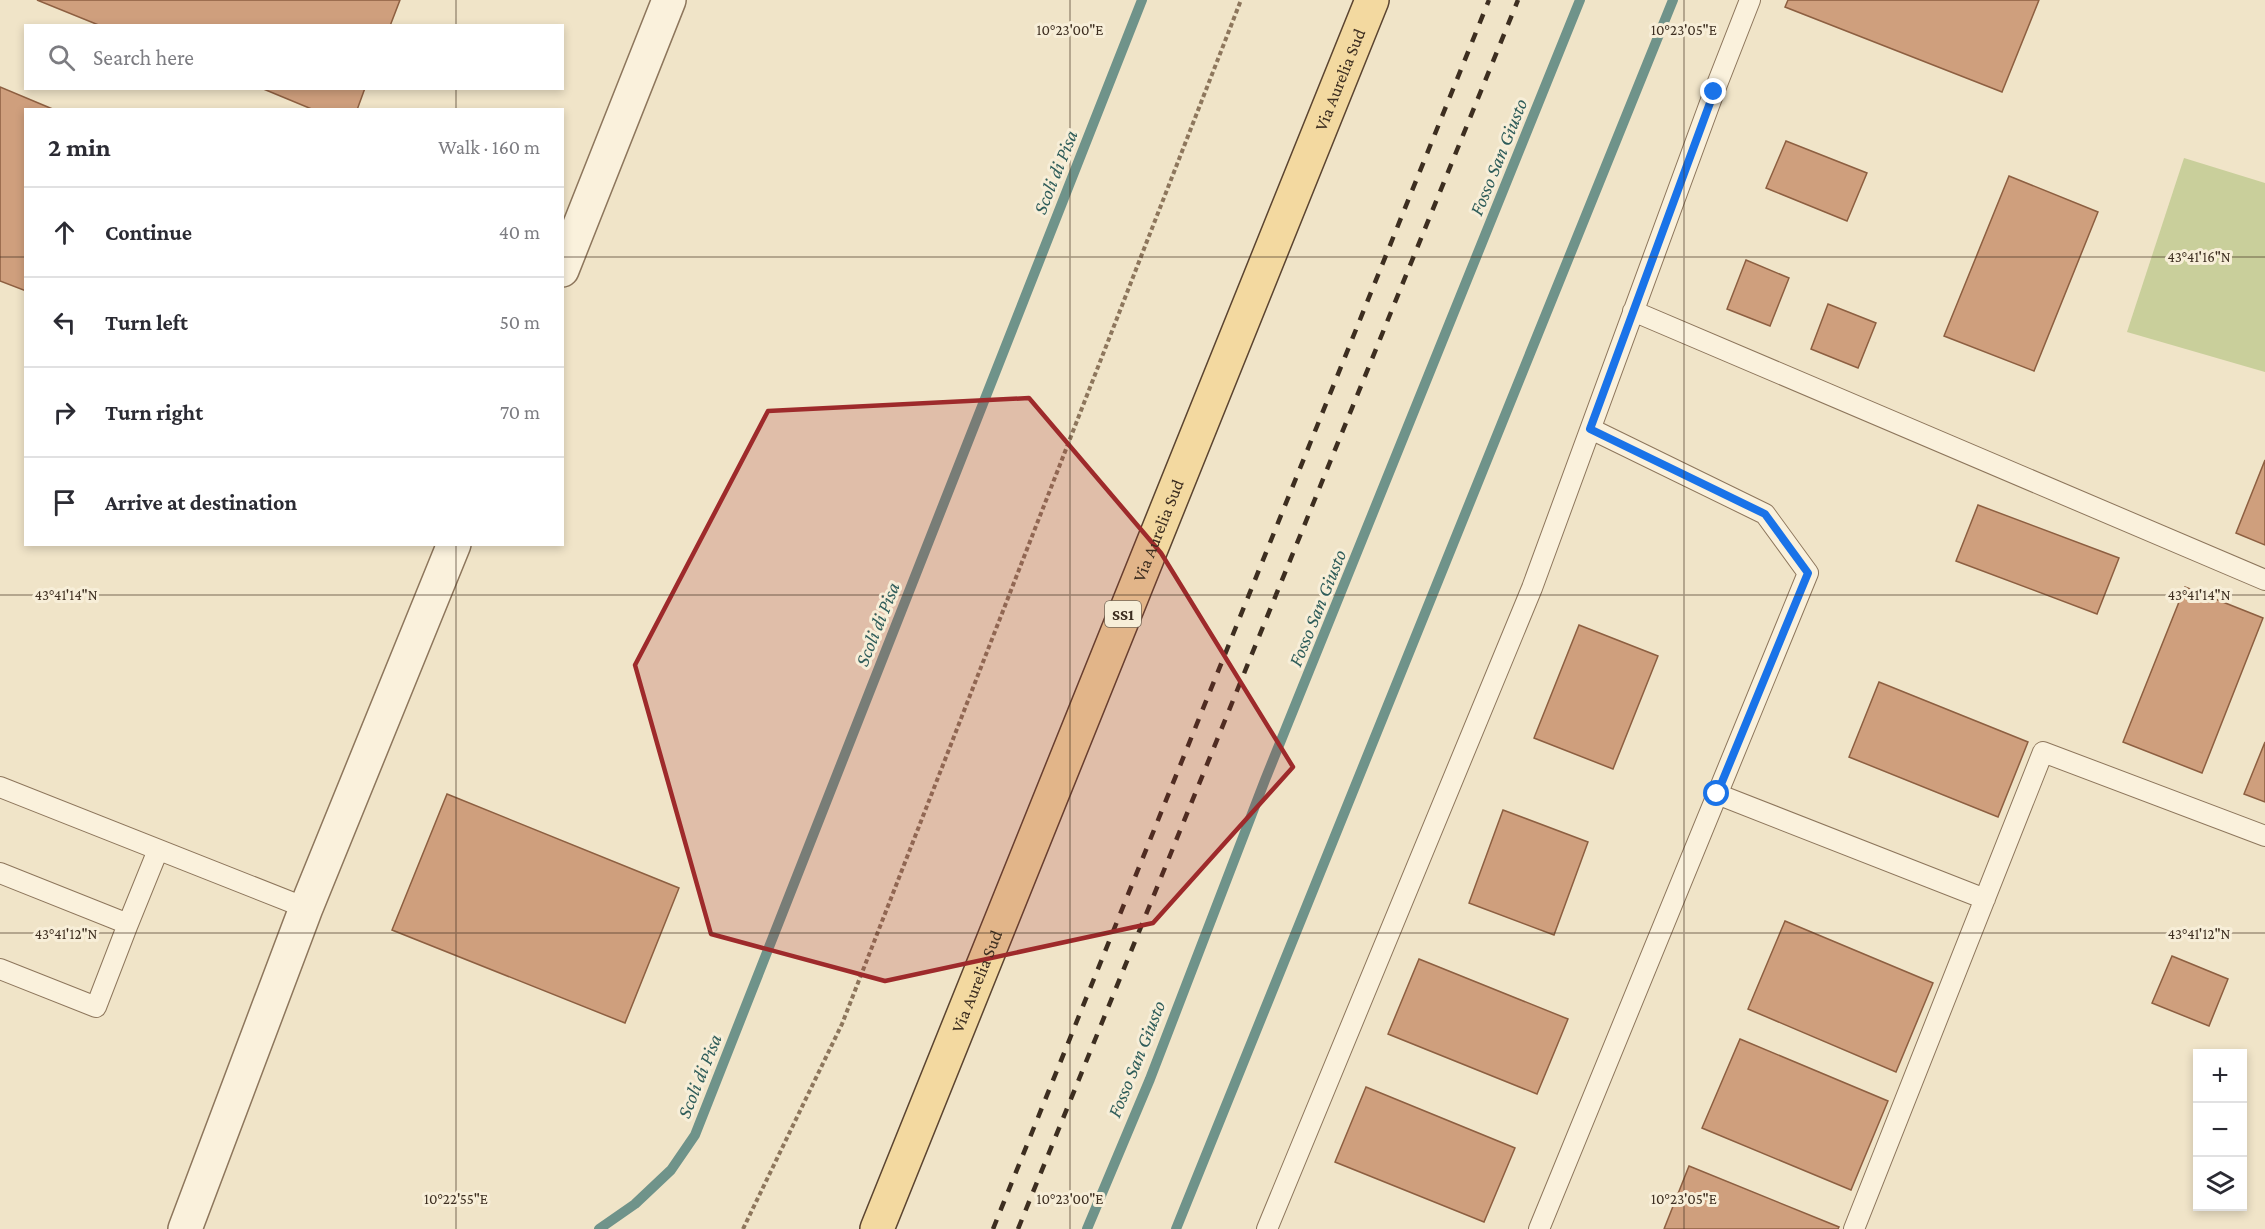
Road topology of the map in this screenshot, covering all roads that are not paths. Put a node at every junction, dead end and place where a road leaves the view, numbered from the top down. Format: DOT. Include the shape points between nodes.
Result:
graph roads {
  1 [pos="669,0"];
  2 [pos="1372,0"];
  3 [pos="1750,0"];
  4 [pos="564,265"];
  5 [pos="1633,311"];
  6 [pos="1590,429"];
  7 [pos="453,546"];
  8 [pos="2265,580"];
  9 [pos="0,787"];
  10 [pos="1717,794"];
  11 [pos="2265,836"];
  12 [pos="158,850"];
  13 [pos="0,873"];
  14 [pos="1985,899"];
  15 [pos="306,908"];
  16 [pos="128,924"];
  17 [pos="0,969"];
  18 [pos="185,1229"];
  19 [pos="877,1229"];
  20 [pos="1267,1229"];
  21 [pos="1539,1229"];
  22 [pos="1854,1229"];
  1 -- 4 [label="street"];
  2 -- 19 [label="main road, Via Aurelia Sud / SS1"];
  3 -- 5 [label="lane"];
  5 -- 6 [label="lane"];
  5 -- 8 [label="lane"];
  6 -- 10 [label="lane" via="1765,514 1808,573"];
  6 -- 20 [label="lane" via="1532,588"];
  7 -- 15 [label="street"];
  9 -- 12 [label="lane"];
  10 -- 14 [label="lane"];
  10 -- 21 [label="lane"];
  11 -- 14 [label="lane" via="2043,752"];
  12 -- 15 [label="lane"];
  12 -- 16 [label="lane"];
  13 -- 16 [label="lane"];
  14 -- 22 [label="lane"];
  15 -- 18 [label="street"];
  16 -- 17 [label="lane" via="96,1007"];
}
